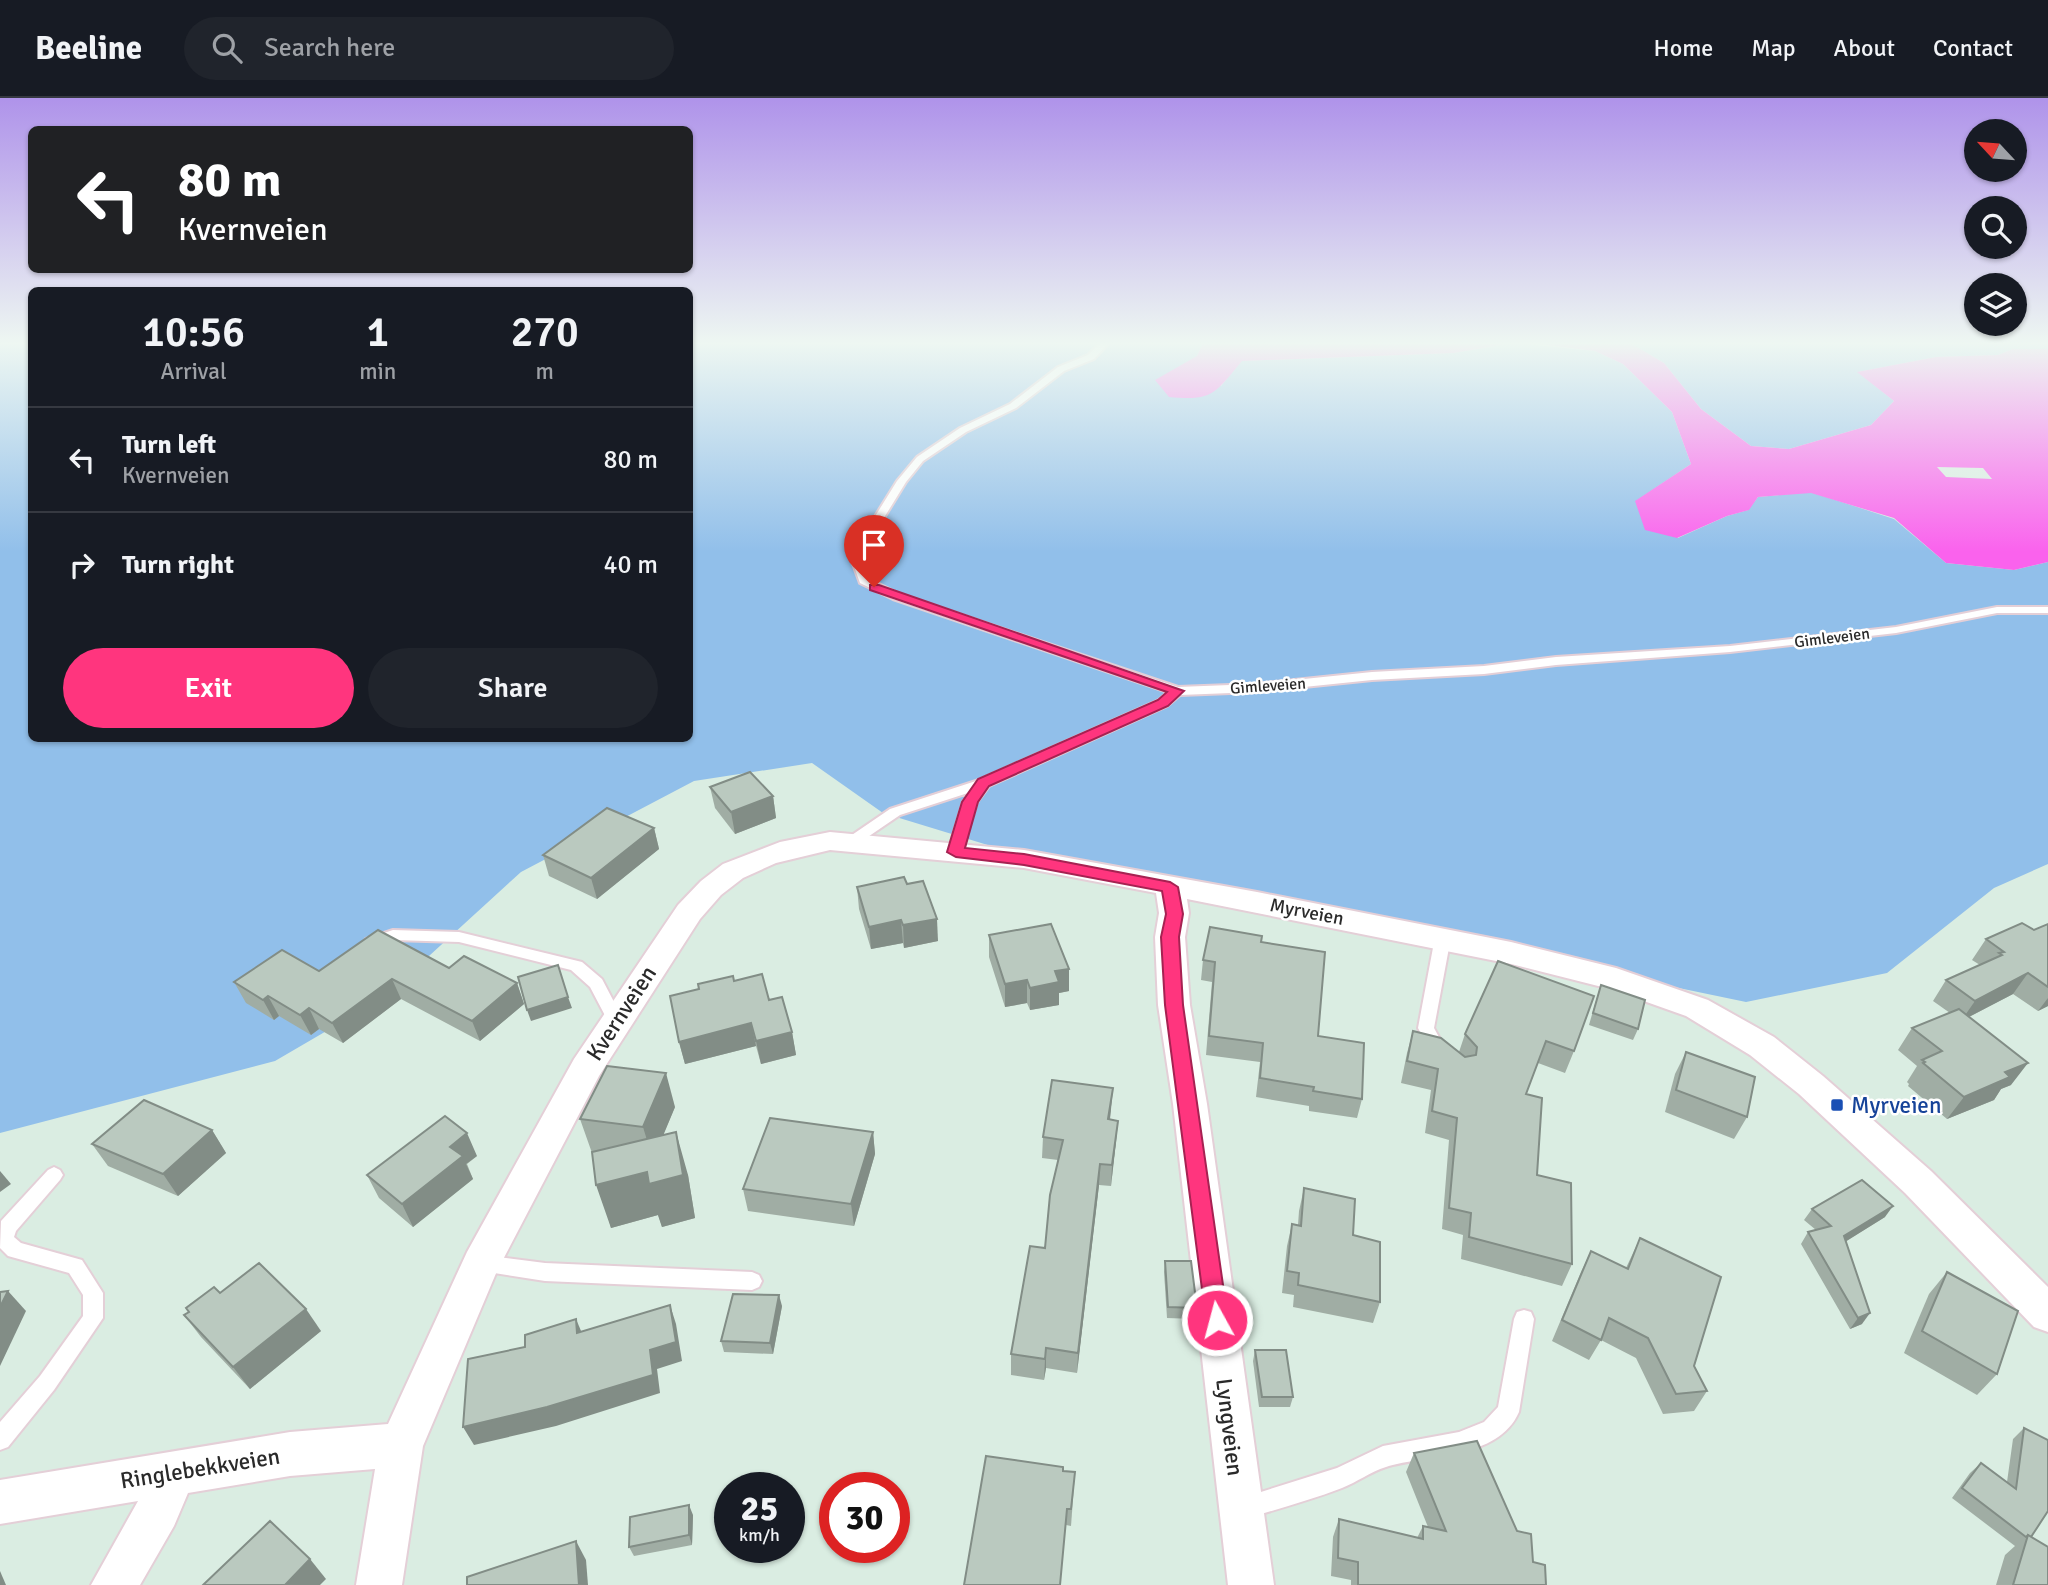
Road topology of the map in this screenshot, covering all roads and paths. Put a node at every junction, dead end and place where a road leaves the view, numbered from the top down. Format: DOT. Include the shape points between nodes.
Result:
graph roads {
  1 [pos="1000,412"];
  2 [pos="2048,610"];
  3 [pos="1177,691"];
  4 [pos="984,783"];
  5 [pos="852,842"];
  6 [pos="956,852"];
  7 [pos="1170,887"];
  8 [pos="1443,937"];
  9 [pos="360,951"];
  10 [pos="616,1021"];
  11 [pos="1450,1062"];
  12 [pos="54,1175"];
  13 [pos="481,1264"];
  14 [pos="752,1281"];
  15 [pos="2048,1314"];
  16 [pos="1524,1319"];
  17 [pos="0,1439"];
  18 [pos="401,1445"];
  19 [pos="173,1475"];
  20 [pos="0,1502"];
  21 [pos="1241,1509"];
  22 [pos="114,1585"];
  23 [pos="379,1585"];
  24 [pos="1251,1585"];
  1 -- 3 [label="lane, Gimleveien" via="963,430 920,460 861,547 857,561 864,581 897,597"];
  2 -- 3 [label="lane, Gimleveien" via="1997,610 1896,630 1730,649"];
  3 -- 4 [label="lane" via="1163,703"];
  4 -- 5 [label="lane" via="895,812"];
  4 -- 6 [label="lane" via="970,802"];
  5 -- 6 [label="street, Kvernveien"];
  5 -- 10 [label="street, Kvernveien" via="790,848 733,872 711,888 689,912"];
  6 -- 7 [label="street, Kvernveien" via="1024,859"];
  7 -- 8 [label="street, Myrveien"];
  7 -- 21 [label="street, Lyngveien" via="1174,1005"];
  8 -- 11 [label="lane" via="1426,1028 1430,1040"];
  8 -- 15 [label="street, Myrveien" via="1616,979 1721,1020 1821,1094 1918,1182"];
  9 -- 10 [label="lane" via="393,935 459,937 576,966 596,983"];
  10 -- 13 [label="street, Kvernveien" via="555,1121"];
  12 -- 17 [label="lane" via="8,1227 4,1239 15,1250 75,1266 93,1293 93,1318"];
  13 -- 14 [label="lane" via="545,1272"];
  13 -- 18 [label="street, Kvernveien"];
  16 -- 21 [label="lane" via="1508,1412 1492,1429 1459,1443 1383,1457 1340,1478"];
  18 -- 19 [label="street, Ringlebekkveien" via="290,1454"];
  18 -- 23 [label="street, Kvernveien"];
  19 -- 20 [label="street, Ringlebekkveien"];
  19 -- 22 [label="street" via="159,1510"];
  21 -- 24 [label="street, Lyngveien"];
}
